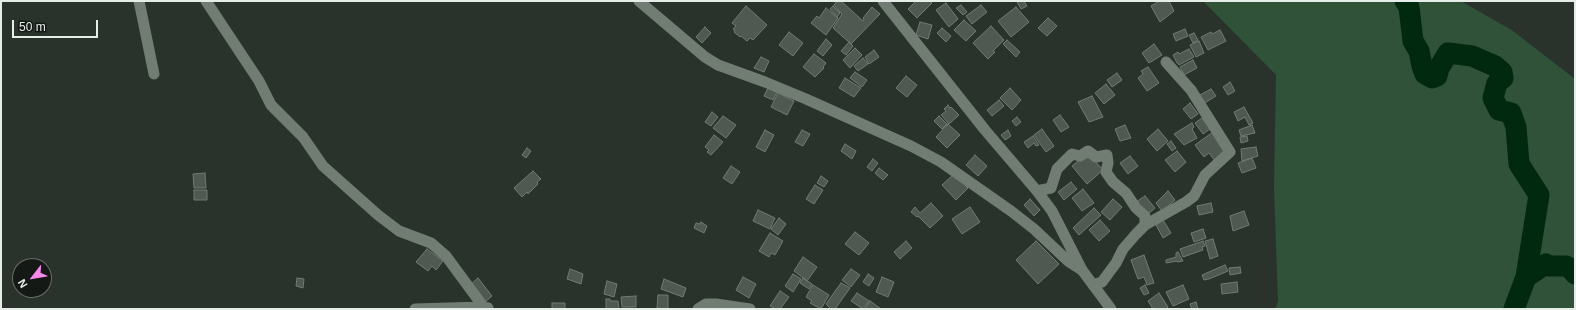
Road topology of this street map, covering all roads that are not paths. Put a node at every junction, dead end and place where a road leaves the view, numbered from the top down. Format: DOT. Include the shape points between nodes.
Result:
graph roads {
  1 [pos="139,1"];
  2 [pos="206,1"];
  3 [pos="639,1"];
  4 [pos="883,1"];
  5 [pos="1166,62"];
  6 [pos="154,74"];
  7 [pos="1038,191"];
  8 [pos="1146,225"];
  9 [pos="1082,270"];
  10 [pos="1093,285"];
  11 [pos="486,308"];
  12 [pos="415,309"];
  13 [pos="698,309"];
  14 [pos="750,309"];
  15 [pos="1111,309"];
  1 -- 6 [label="street"];
  2 -- 11 [label="street" via="259,81 271,106 303,137 323,166 399,231 431,243 446,256"];
  3 -- 9 [label="street" via="718,65 806,99 941,162 1011,211 1068,261"];
  4 -- 7 [label="street" via="985,130"];
  5 -- 8 [label="street" via="1191,90 1230,152 1205,175 1194,196"];
  7 -- 8 [label="street" via="1050,188 1057,169 1072,154 1080,156 1088,152 1096,157 1107,155 1106,172 1145,216"];
  7 -- 9 [label="street" via="1056,216"];
  8 -- 10 [label="street" via="1123,249 1102,282"];
  9 -- 10 [label="street"];
  10 -- 15 [label="street"];
  11 -- 12 [label="street"];
  13 -- 14 [label="street" via="706,304 716,304"];
}
